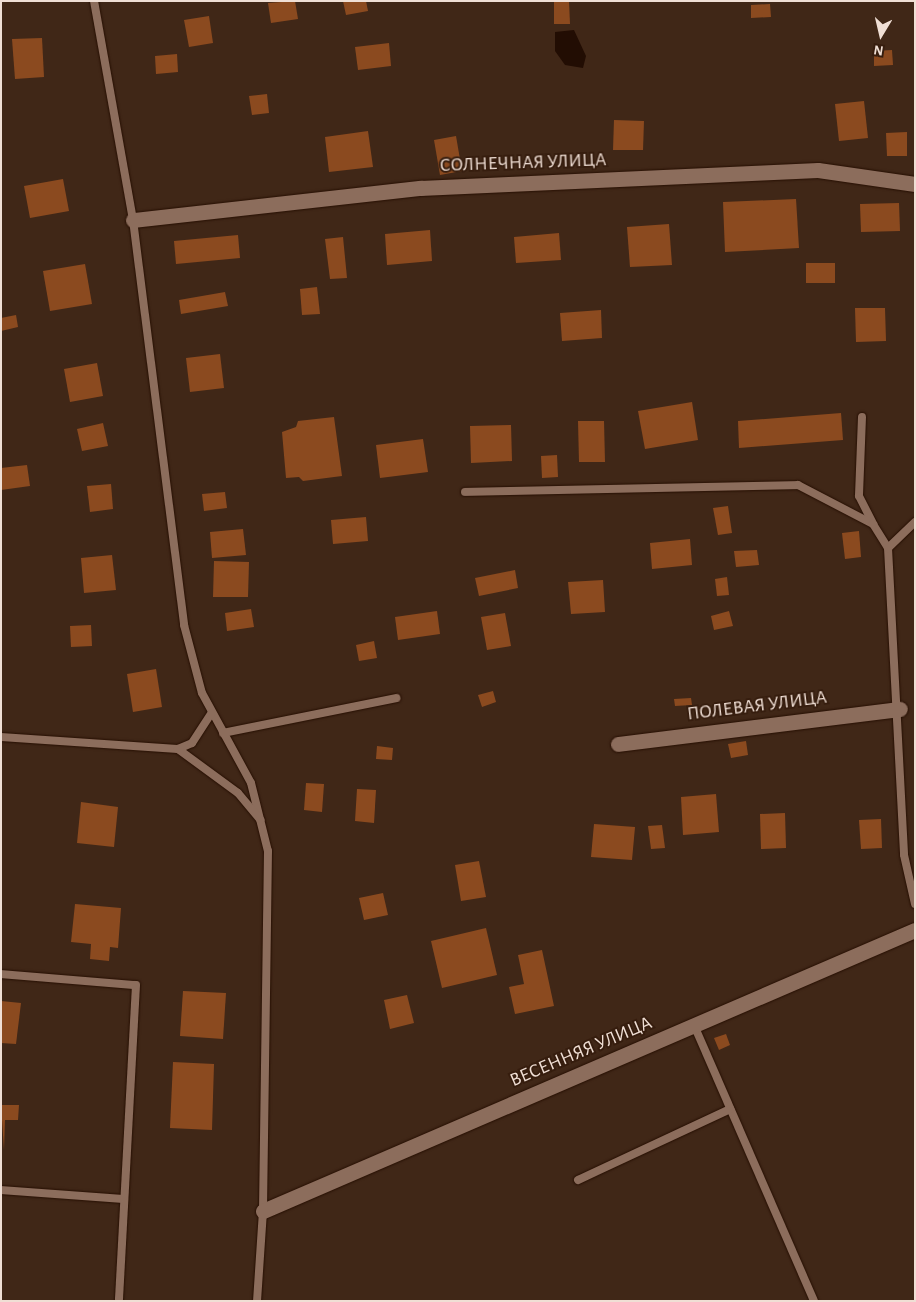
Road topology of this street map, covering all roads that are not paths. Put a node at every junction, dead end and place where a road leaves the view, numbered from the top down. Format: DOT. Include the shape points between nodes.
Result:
graph roads {
  1 [pos="94,1"];
  2 [pos="915,184"];
  3 [pos="132,220"];
  4 [pos="862,417"];
  5 [pos="465,492"];
  6 [pos="915,522"];
  7 [pos="873,524"];
  8 [pos="888,548"];
  9 [pos="397,698"];
  10 [pos="900,708"];
  11 [pos="211,714"];
  12 [pos="223,733"];
  13 [pos="1,736"];
  14 [pos="618,744"];
  15 [pos="178,749"];
  16 [pos="264,823"];
  17 [pos="915,904"];
  18 [pos="915,930"];
  19 [pos="1,974"];
  20 [pos="694,1025"];
  21 [pos="730,1109"];
  22 [pos="578,1180"];
  23 [pos="1,1190"];
  24 [pos="123,1200"];
  25 [pos="263,1211"];
  26 [pos="119,1301"];
  27 [pos="256,1301"];
  28 [pos="814,1301"];
  1 -- 3 [label="lane"];
  2 -- 3 [label="street, СОЛНЕЧНАЯ УЛИЦА" via="818,170 420,188"];
  3 -- 11 [label="lane" via="184,625"];
  4 -- 7 [label="lane" via="859,496"];
  5 -- 7 [label="lane" via="798,484"];
  6 -- 8 [label="lane"];
  7 -- 8 [label="lane"];
  8 -- 10 [label="lane"];
  9 -- 12 [label="lane"];
  10 -- 14 [label="street, ПОЛЕВАЯ УЛИЦА"];
  10 -- 17 [label="lane" via="904,855"];
  11 -- 12 [label="lane"];
  11 -- 15 [label="lane" via="192,743"];
  12 -- 16 [label="lane" via="243,764"];
  13 -- 15 [label="lane"];
  15 -- 16 [label="lane" via="238,793"];
  16 -- 25 [label="lane" via="270,880"];
  18 -- 20 [label="street, ВЕСЕННЯЯ УЛИЦА"];
  19 -- 24 [label="lane" via="136,985"];
  20 -- 21 [label="lane"];
  20 -- 25 [label="street, ВЕСЕННЯЯ УЛИЦА"];
  21 -- 22 [label="lane"];
  21 -- 28 [label="lane"];
  23 -- 24 [label="lane"];
  24 -- 26 [label="lane"];
  25 -- 27 [label="lane"];
}
